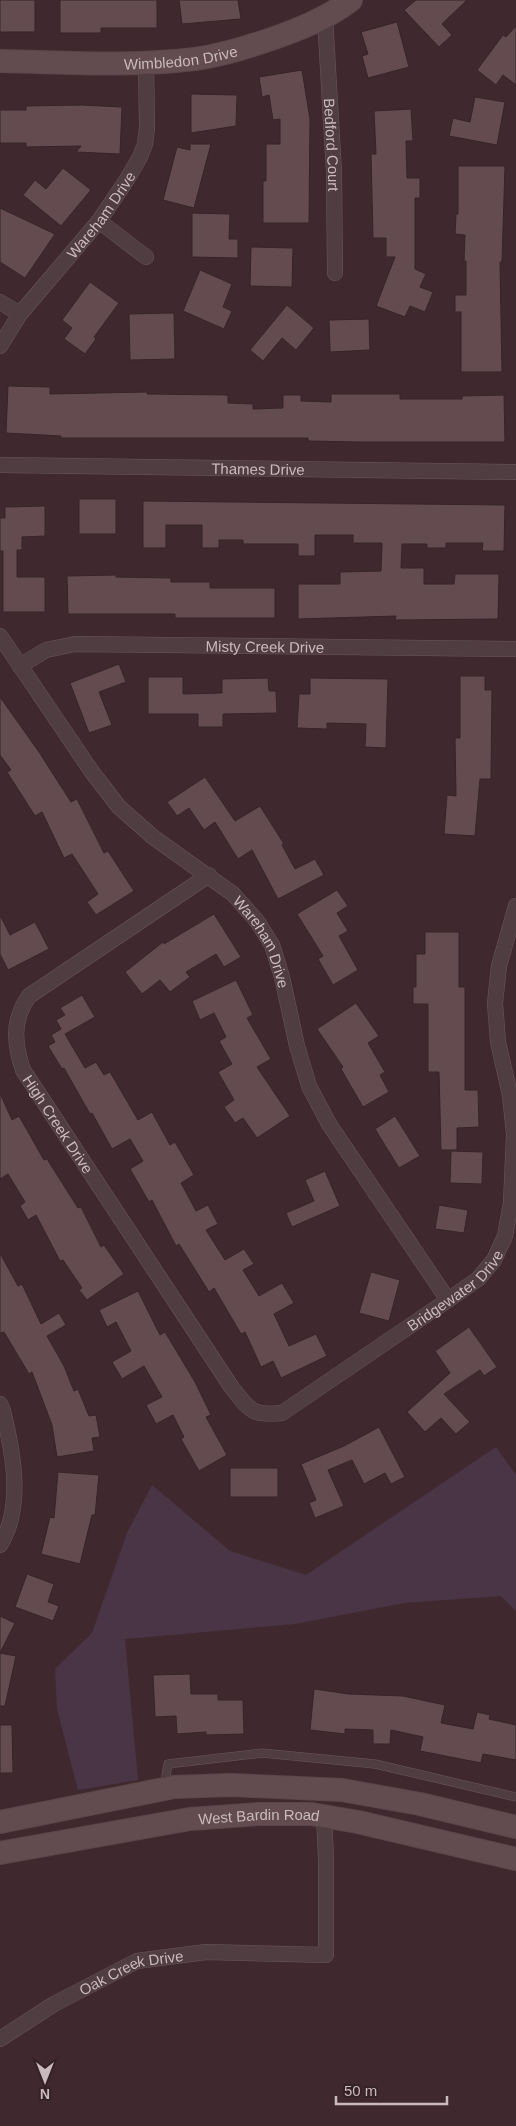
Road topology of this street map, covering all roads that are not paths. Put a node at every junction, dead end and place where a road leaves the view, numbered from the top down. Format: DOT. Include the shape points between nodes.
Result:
graph roads {
  1 [pos="350,0"];
  2 [pos="325,17"];
  3 [pos="0,61"];
  4 [pos="146,62"];
  5 [pos="98,221"];
  6 [pos="146,257"];
  7 [pos="335,273"];
  8 [pos="0,302"];
  9 [pos="20,314"];
  10 [pos="0,346"];
  11 [pos="0,465"];
  12 [pos="516,472"];
  13 [pos="0,636"];
  14 [pos="516,650"];
  15 [pos="20,666"];
  16 [pos="209,875"];
  17 [pos="516,906"];
  18 [pos="448,1300"];
  19 [pos="0,1404"];
  20 [pos="264,1415"];
  21 [pos="1,1540"];
  22 [pos="164,1789"];
  23 [pos="516,1797"];
  24 [pos="324,1816"];
  25 [pos="0,1822"];
  26 [pos="516,1827"];
  27 [pos="0,1853"];
  28 [pos="516,1859"];
  29 [pos="0,2039"];
  1 -- 2 [label="main road, Wimbledon Drive"];
  2 -- 4 [label="main road, Wimbledon Drive" via="241,50 195,59"];
  2 -- 7 [label="street, Bedford Court" via="334,172"];
  3 -- 4 [label="main road, Wimbledon Drive"];
  4 -- 5 [label="street, Wareham Drive" via="145,144 126,181"];
  5 -- 6 [label="street"];
  5 -- 9 [label="street, Wareham Drive"];
  8 -- 9 [label="street"];
  9 -- 10 [label="street, Wareham Drive"];
  11 -- 12 [label="street, Thames Drive"];
  13 -- 15 [label="street, Wareham Drive"];
  14 -- 15 [label="street, Misty Creek Drive" via="75,644 46,650"];
  15 -- 16 [label="street, Wareham Drive" via="92,772 120,807 153,837"];
  16 -- 18 [label="street, Wareham Drive" via="233,894 257,921 272,945 309,1086 329,1124"];
  16 -- 20 [label="street, High Creek Drive" via="29,996 16,1022 18,1054 23,1070 232,1388 251,1410"];
  17 -- 18 [label="street, Bridgewater Drive" via="499,966 495,1003 498,1042 510,1095 514,1134 512,1203 505,1236 494,1260 478,1279"];
  18 -- 20 [label="street, Bridgewater Drive" via="282,1413"];
  19 -- 21 [label="street" via="14,1462 13,1507"];
  22 -- 23 [label="lane" via="168,1764 262,1753 375,1764"];
  22 -- 25 [label="main road, West Bardin Road"];
  22 -- 26 [label="main road, West Bardin Road" via="231,1785 342,1790 420,1804"];
  24 -- 27 [label="main road, West Bardin Road" via="259,1814 190,1819"];
  24 -- 28 [label="main road, West Bardin Road"];
  24 -- 29 [label="street, Oak Creek Drive" via="326,1955 206,1952 138,1961 54,2004"];
}
